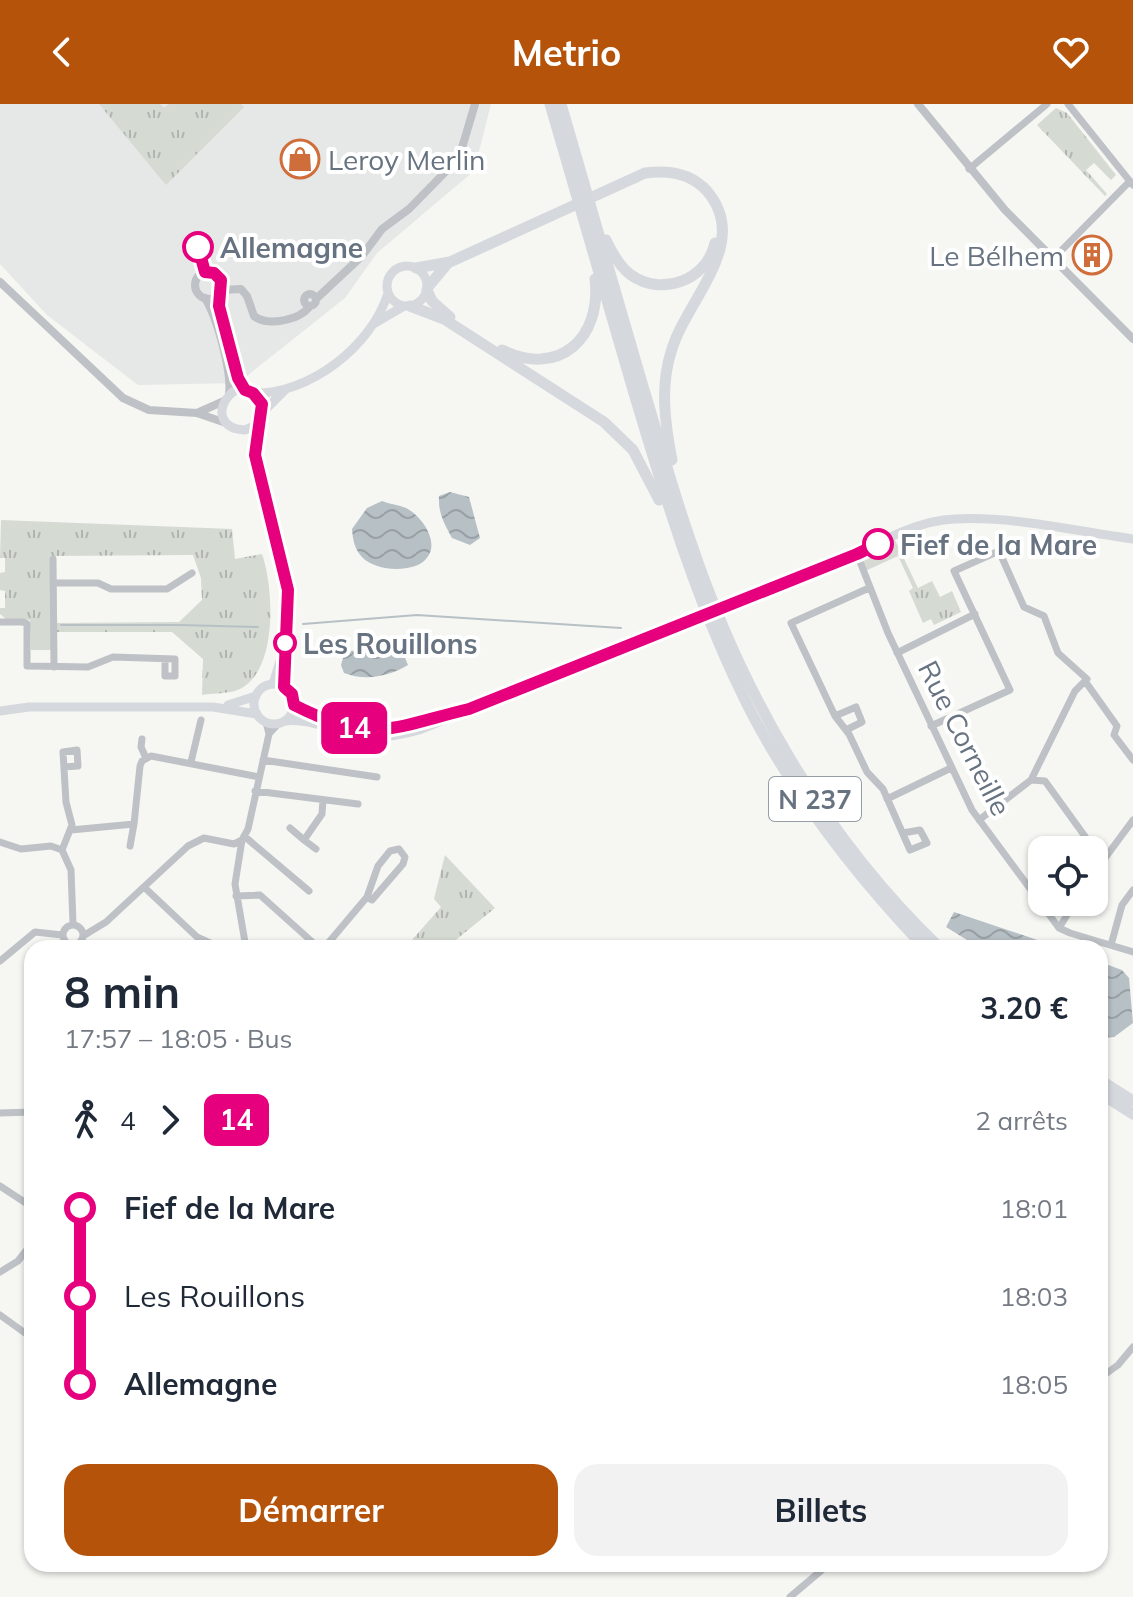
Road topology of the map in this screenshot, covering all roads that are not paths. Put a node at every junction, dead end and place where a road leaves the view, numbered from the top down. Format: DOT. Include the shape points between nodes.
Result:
graph roads {
  1 [pos="475,104"];
  2 [pos="550,104"];
  3 [pos="561,104"];
  4 [pos="918,104"];
  5 [pos="1047,104"];
  6 [pos="1068,104"];
  7 [pos="969,169"];
  8 [pos="577,177"];
  9 [pos="1132,183"];
  10 [pos="621,185"];
  11 [pos="587,215"];
  12 [pos="590,242"];
  13 [pos="1053,259"];
  14 [pos="450,262"];
  15 [pos="416,268"];
  16 [pos="0,282"];
  17 [pos="428,289"];
  18 [pos="220,292"];
  19 [pos="388,293"];
  20 [pos="205,298"];
  21 [pos="407,306"];
  22 [pos="372,325"];
  23 [pos="1132,336"];
  24 [pos="288,388"];
  25 [pos="249,391"];
  26 [pos="227,397"];
  27 [pos="263,412"];
  28 [pos="197,413"];
  29 [pos="226,423"];
  30 [pos="258,424"];
  31 [pos="238,430"];
  32 [pos="255,455"];
  33 [pos="672,485"];
  34 [pos="1133,539"];
  35 [pos="682,549"];
  36 [pos="857,554"];
  37 [pos="53,559"];
  38 [pos="192,573"];
  39 [pos="53,583"];
  40 [pos="869,588"];
  41 [pos="705,595"];
  42 [pos="975,614"];
  43 [pos="0,622"];
  44 [pos="719,631"];
  45 [pos="284,647"];
  46 [pos="897,653"];
  47 [pos="165,660"];
  48 [pos="54,667"];
  49 [pos="1085,681"];
  50 [pos="273,684"];
  51 [pos="284,687"];
  52 [pos="256,696"];
  53 [pos="294,705"];
  54 [pos="213,707"];
  55 [pos="469,709"];
  56 [pos="0,714"];
  57 [pos="257,714"];
  58 [pos="835,716"];
  59 [pos="201,720"];
  60 [pos="266,722"];
  61 [pos="282,722"];
  62 [pos="931,726"];
  63 [pos="846,730"];
  64 [pos="269,734"];
  65 [pos="142,739"];
  66 [pos="146,758"];
  67 [pos="263,760"];
  68 [pos="1133,760"];
  69 [pos="191,762"];
  70 [pos="64,767"];
  71 [pos="951,768"];
  72 [pos="1037,769"];
  73 [pos="259,777"];
  74 [pos="377,777"];
  75 [pos="1031,780"];
  76 [pos="1045,781"];
  77 [pos="255,791"];
  78 [pos="887,799"];
  79 [pos="323,800"];
  80 [pos="358,804"];
  81 [pos="979,820"];
  82 [pos="1133,820"];
  83 [pos="134,824"];
  84 [pos="290,828"];
  85 [pos="71,830"];
  86 [pos="1129,832"];
  87 [pos="903,833"];
  88 [pos="1085,836"];
  89 [pos="243,838"];
  90 [pos="304,840"];
  91 [pos="0,842"];
  92 [pos="234,844"];
  93 [pos="130,846"];
  94 [pos="316,849"];
  95 [pos="62,850"];
  96 [pos="241,854"];
  97 [pos="1108,854"];
  98 [pos="144,887"];
  99 [pos="1133,890"];
  100 [pos="309,891"];
  101 [pos="236,896"];
  102 [pos="367,897"];
  103 [pos="1066,916"];
  104 [pos="73,924"];
  105 [pos="1059,928"];
  106 [pos="62,935"];
  107 [pos="83,936"];
  108 [pos="25,940"];
  109 [pos="64,940"];
  110 [pos="80,940"];
  111 [pos="204,940"];
  112 [pos="244,940"];
  113 [pos="313,940"];
  114 [pos="329,940"];
  115 [pos="918,940"];
  116 [pos="933,940"];
  117 [pos="1096,940"];
  118 [pos="24,941"];
  119 [pos="1108,944"];
  120 [pos="1111,945"];
  121 [pos="1133,952"];
  122 [pos="0,961"];
  123 [pos="1108,1085"];
  124 [pos="1108,1098"];
  125 [pos="1133,1101"];
  126 [pos="24,1112"];
  127 [pos="0,1113"];
  128 [pos="1133,1114"];
  129 [pos="0,1186"];
  130 [pos="24,1202"];
  131 [pos="24,1253"];
  132 [pos="0,1272"];
  133 [pos="0,1315"];
  134 [pos="24,1332"];
  135 [pos="1133,1347"];
  136 [pos="1108,1372"];
  137 [pos="820,1572"];
  138 [pos="790,1597"];
  1 -- 18 [label="street" via="459,158 382,229 304,314 266,322 254,316 241,289"];
  2 -- 8 [label="highway, N 237"];
  3 -- 8 [label="highway, N 237"];
  4 -- 7 [label="street"];
  5 -- 7 [label="street"];
  6 -- 9 [label="street"];
  7 -- 13 [label="street"];
  8 -- 11 [label="highway, N 237"];
  9 -- 13 [label="street"];
  10 -- 11 [label="highway" via="660,179 700,193 710,206 716,234 700,270 679,283 648,284 630,275"];
  10 -- 14 [label="highway"];
  10 -- 33 [label="highway" via="645,173 677,173 705,189 722,221 716,263 679,326 664,385"];
  11 -- 12 [label="highway, N 237"];
  11 -- 33 [label="highway, N 237"];
  12 -- 17 [label="highway" via="596,292 593,319 579,342 557,356 521,358 500,349 449,316 432,301"];
  12 -- 35 [label="highway, N 237"];
  13 -- 23 [label="street"];
  14 -- 15 [label="highway"];
  14 -- 17 [label="highway"];
  15 -- 17 [label="main road" via="427,279"];
  15 -- 19 [label="main road" via="394,271 387,281"];
  16 -- 28 [label="street" via="123,398 149,410"];
  17 -- 21 [label="main road" via="421,301"];
  18 -- 20 [label="street"];
  18 -- 20 [label="street" via="219,276 202,274 195,287"];
  18 -- 25 [label="street" via="233,359"];
  19 -- 21 [label="main road"];
  19 -- 22 [label="main road"];
  20 -- 26 [label="street" via="228,373"];
  21 -- 22 [label="main road"];
  21 -- 35 [label="highway" via="444,319 616,432 642,463"];
  22 -- 24 [label="main road" via="330,366"];
  24 -- 25 [label="main road"];
  24 -- 27 [label="main road"];
  25 -- 26 [label="main road"];
  25 -- 27 [label="main road" via="259,398"];
  26 -- 28 [label="street"];
  26 -- 29 [label="main road"];
  27 -- 30 [label="main road"];
  28 -- 29 [label="street"];
  29 -- 31 [label="main road"];
  30 -- 31 [label="main road"];
  30 -- 32 [label="main road"];
  31 -- 32 [label="main road"];
  32 -- 45 [label="main road" via="288,590"];
  33 -- 41 [label="highway, N 237"];
  34 -- 36 [label="main road" via="952,519 901,532"];
  35 -- 41 [label="highway, N 237"];
  36 -- 40 [label="street, Rue Corneille"];
  36 -- 55 [label="main road"];
  37 -- 39 [label="street"];
  38 -- 39 [label="street" via="167,589"];
  39 -- 48 [label="street"];
  40 -- 46 [label="street, Rue Corneille"];
  40 -- 58 [label="street" via="791,623"];
  41 -- 44 [label="highway, N 237"];
  42 -- 46 [label="street"];
  42 -- 49 [label="street" via="954,571 995,553 1024,607 1044,616 1058,653"];
  42 -- 62 [label="street" via="1010,690"];
  43 -- 48 [label="street" via="27,624 27,666"];
  44 -- 115 [label="highway, N 237" via="753,715 795,787 850,864"];
  44 -- 116 [label="highway, N 237" via="815,799 869,871"];
  45 -- 50 [label="main road"];
  45 -- 51 [label="main road"];
  46 -- 62 [label="street, Rue Corneille"];
  47 -- 48 [label="street" via="113,657 88,667"];
  49 -- 68 [label="street"];
  49 -- 72 [label="street"];
  50 -- 51 [label="main road"];
  50 -- 52 [label="main road"];
  51 -- 53 [label="main road"];
  52 -- 54 [label="main road"];
  52 -- 57 [label="main road"];
  53 -- 55 [label="main road" via="341,725 374,731 406,728"];
  53 -- 61 [label="main road"];
  54 -- 56 [label="main road" via="29,707"];
  54 -- 57 [label="main road"];
  55 -- 61 [label="main road" via="390,737 356,735 307,721"];
  57 -- 60 [label="main road"];
  58 -- 63 [label="street"];
  58 -- 63 [label="street" via="856,707 862,722"];
  59 -- 69 [label="street"];
  60 -- 61 [label="main road"];
  60 -- 64 [label="street"];
  61 -- 64 [label="street"];
  62 -- 71 [label="street, Rue Corneille"];
  63 -- 78 [label="street"];
  64 -- 67 [label="street"];
  65 -- 66 [label="street"];
  66 -- 69 [label="street"];
  66 -- 83 [label="street" via="140,766"];
  67 -- 73 [label="street"];
  67 -- 74 [label="street"];
  69 -- 73 [label="street"];
  70 -- 85 [label="street"];
  71 -- 78 [label="street"];
  71 -- 81 [label="street, Rue Corneille"];
  72 -- 75 [label="street"];
  72 -- 76 [label="street"];
  73 -- 77 [label="street"];
  75 -- 76 [label="street"];
  75 -- 81 [label="street"];
  76 -- 88 [label="street"];
  77 -- 79 [label="street"];
  77 -- 89 [label="street"];
  78 -- 87 [label="street"];
  79 -- 80 [label="street"];
  79 -- 90 [label="street" via="322,814"];
  81 -- 105 [label="street, Rue Corneille"];
  82 -- 86 [label="street"];
  83 -- 85 [label="street"];
  83 -- 93 [label="street"];
  84 -- 90 [label="street"];
  85 -- 95 [label="street"];
  86 -- 97 [label="street"];
  89 -- 92 [label="street"];
  89 -- 96 [label="street"];
  89 -- 100 [label="street"];
  90 -- 94 [label="street"];
  91 -- 95 [label="street" via="21,849"];
  92 -- 96 [label="street"];
  92 -- 98 [label="street" via="204,838"];
  95 -- 104 [label="street" via="70,863"];
  96 -- 101 [label="street"];
  98 -- 107 [label="street"];
  98 -- 111 [label="street"];
  99 -- 120 [label="street" via="1124,901"];
  101 -- 112 [label="street"];
  101 -- 113 [label="street" via="260,895"];
  102 -- 102 [label="street" via="378,866 390,851 399,849 403,864 372,900"];
  102 -- 114 [label="street"];
  103 -- 105 [label="street"];
  104 -- 106 [label="street"];
  104 -- 107 [label="street"];
  105 -- 117 [label="street"];
  106 -- 108 [label="street" via="35,932"];
  106 -- 109 [label="street"];
  107 -- 110 [label="street"];
  118 -- 122 [label="street"];
  119 -- 120 [label="street"];
  120 -- 121 [label="street"];
  123 -- 125 [label="highway"];
  124 -- 128 [label="highway"];
  126 -- 127 [label="street"];
  129 -- 130 [label="street"];
  131 -- 132 [label="street"];
  133 -- 134 [label="street"];
  135 -- 136 [label="street"];
  137 -- 138 [label="street"];
}
